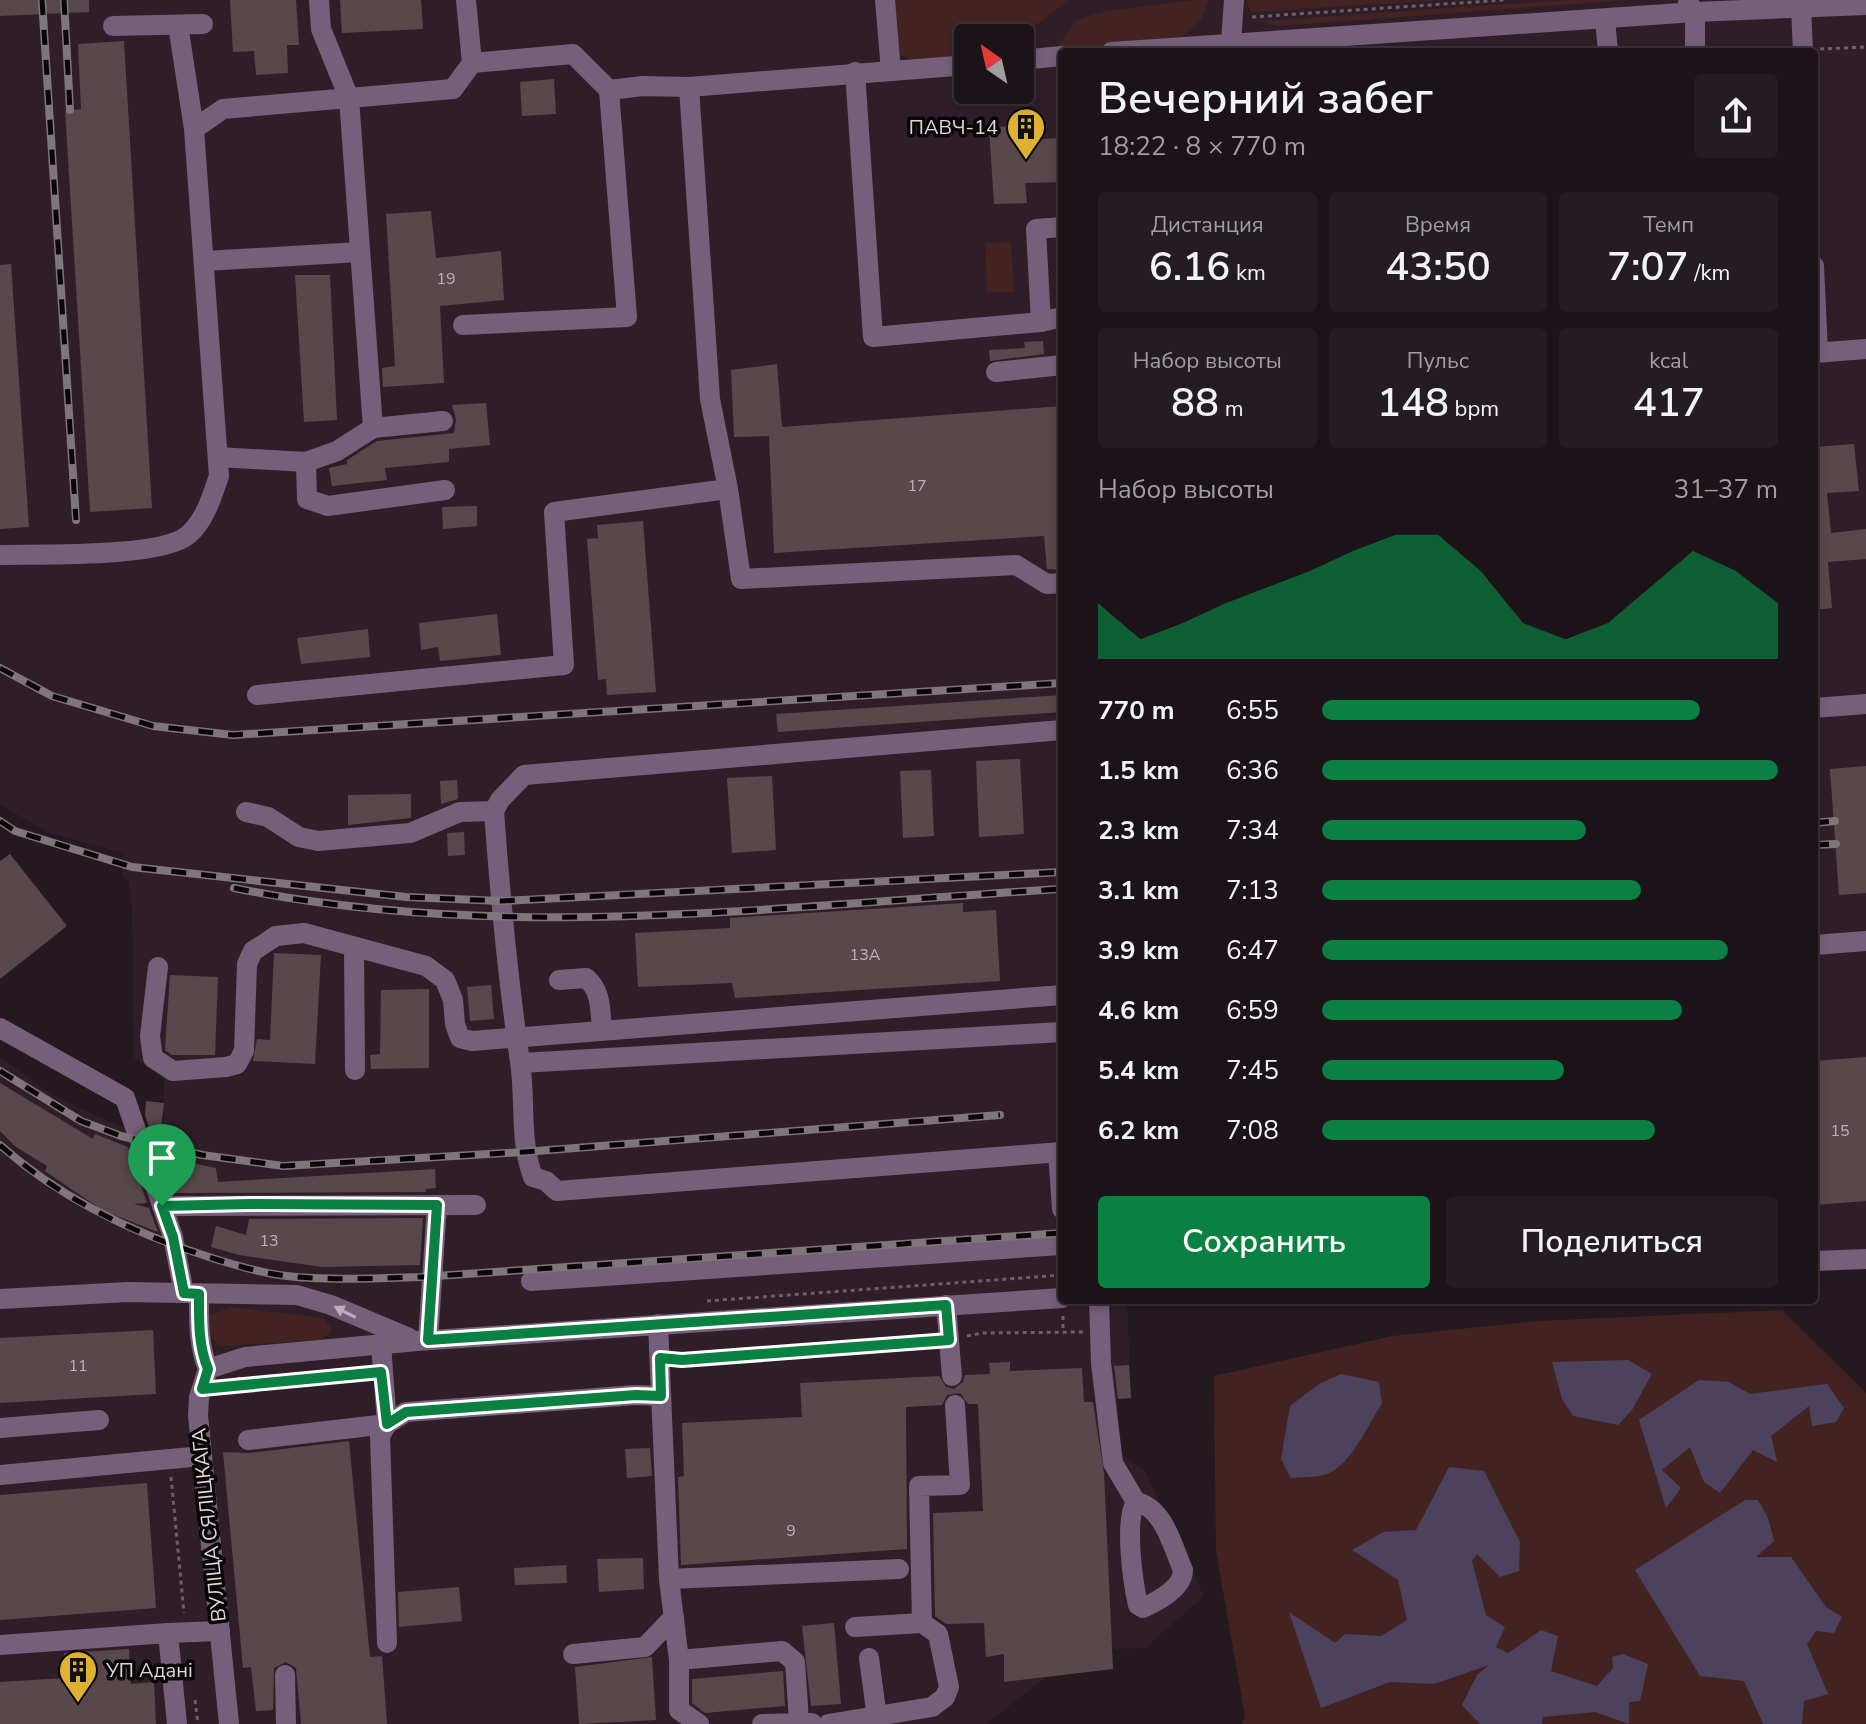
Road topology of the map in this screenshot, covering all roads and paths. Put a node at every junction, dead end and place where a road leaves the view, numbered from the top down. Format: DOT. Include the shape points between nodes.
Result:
graph roads {
  1 [pos="319,0"];
  2 [pos="466,0"];
  3 [pos="885,0"];
  4 [pos="1504,0"];
  5 [pos="1759,4"];
  6 [pos="1866,5"];
  7 [pos="1690,6"];
  8 [pos="1801,7"];
  9 [pos="1234,10"];
  10 [pos="1605,19"];
  11 [pos="203,24"];
  12 [pos="178,25"];
  13 [pos="113,26"];
  14 [pos="1231,42"];
  15 [pos="1396,42"];
  16 [pos="1196,48"];
  17 [pos="1608,48"];
  18 [pos="1695,48"];
  19 [pos="1803,48"];
  20 [pos="1058,56"];
  21 [pos="1034,59"];
  22 [pos="472,63"];
  23 [pos="954,66"];
  24 [pos="891,71"];
  25 [pos="855,72"];
  26 [pos="689,87"];
  27 [pos="609,90"];
  28 [pos="349,98"];
  29 [pos="194,129"];
  30 [pos="1058,227"];
  31 [pos="360,252"];
  32 [pos="205,261"];
  33 [pos="1056,324"];
  34 [pos="463,325"];
  35 [pos="1866,349"];
  36 [pos="1818,352"];
  37 [pos="1058,365"];
  38 [pos="996,372"];
  39 [pos="443,421"];
  40 [pos="373,428"];
  41 [pos="218,457"];
  42 [pos="306,462"];
  43 [pos="728,489"];
  44 [pos="445,490"];
  45 [pos="0,555"];
  46 [pos="1058,583"];
  47 [pos="257,695"];
  48 [pos="1866,704"];
  49 [pos="1818,708"];
  50 [pos="1058,730"];
  51 [pos="494,811"];
  52 [pos="246,812"];
  53 [pos="1866,941"];
  54 [pos="1818,945"];
  55 [pos="354,947"];
  56 [pos="158,967"];
  57 [pos="559,980"];
  58 [pos="1058,995"];
  59 [pos="0,1028"];
  60 [pos="602,1030"];
  61 [pos="1058,1032"];
  62 [pos="515,1037"];
  63 [pos="521,1063"];
  64 [pos="355,1070"];
  65 [pos="1058,1152"];
  66 [pos="437,1205"];
  67 [pos="476,1205"];
  68 [pos="162,1206"];
  69 [pos="1058,1245"];
  70 [pos="1866,1259"];
  71 [pos="1818,1261"];
  72 [pos="531,1281"];
  73 [pos="192,1293"];
  74 [pos="1058,1298"];
  75 [pos="0,1299"];
  76 [pos="1099,1304"];
  77 [pos="946,1305"];
  78 [pos="658,1324"];
  79 [pos="1100,1332"];
  80 [pos="949,1340"];
  81 [pos="423,1341"];
  82 [pos="381,1344"];
  83 [pos="660,1358"];
  84 [pos="218,1367"];
  85 [pos="381,1372"];
  86 [pos="952,1376"];
  87 [pos="242,1383"];
  88 [pos="202,1389"];
  89 [pos="661,1396"];
  90 [pos="955,1405"];
  91 [pos="99,1420"];
  92 [pos="387,1424"];
  93 [pos="0,1428"];
  94 [pos="248,1440"];
  95 [pos="202,1456"];
  96 [pos="169,1460"];
  97 [pos="0,1475"];
  98 [pos="1136,1502"];
  99 [pos="899,1569"];
  100 [pos="669,1579"];
  101 [pos="674,1617"];
  102 [pos="922,1623"];
  103 [pos="855,1627"];
  104 [pos="220,1631"];
  105 [pos="177,1633"];
  106 [pos="387,1643"];
  107 [pos="0,1645"];
  108 [pos="573,1654"];
  109 [pos="869,1658"];
  110 [pos="679,1660"];
  111 [pos="285,1675"];
  112 [pos="194,1694"];
  113 [pos="877,1718"];
  114 [pos="799,1722"];
  115 [pos="177,1724"];
  116 [pos="198,1724"];
  117 [pos="229,1724"];
  118 [pos="286,1724"];
  119 [pos="699,1724"];
  120 [pos="762,1724"];
  121 [pos="828,1724"];
  1 -- 28 [label="street" via="321,29"];
  2 -- 22 [label="street"];
  3 -- 24 [label="street"];
  4 -- 9 [label="path"];
  5 -- 7 [label="street"];
  5 -- 8 [label="street"];
  6 -- 8 [label="street"];
  7 -- 10 [label="street"];
  7 -- 18 [label="street"];
  8 -- 19 [label="street"];
  9 -- 14 [label="street"];
  10 -- 15 [label="street"];
  10 -- 17 [label="street"];
  11 -- 12 [label="street"];
  12 -- 13 [label="street"];
  12 -- 29 [label="street"];
  14 -- 15 [label="street"];
  14 -- 16 [label="street"];
  20 -- 21 [label="street"];
  22 -- 27 [label="street" via="573,54"];
  22 -- 28 [label="street" via="453,89"];
  23 -- 24 [label="street"];
  24 -- 25 [label="street"];
  25 -- 26 [label="street"];
  25 -- 33 [label="street" via="873,337"];
  26 -- 27 [label="street"];
  26 -- 43 [label="street" via="710,399"];
  27 -- 34 [label="street" via="627,317"];
  28 -- 29 [label="street" via="223,109"];
  28 -- 31 [label="street"];
  29 -- 32 [label="street"];
  30 -- 33 [label="street" via="1036,229"];
  31 -- 32 [label="street"];
  31 -- 40 [label="street"];
  32 -- 41 [label="street"];
  35 -- 36 [label="street"];
  37 -- 38 [label="street"];
  39 -- 40 [label="street"];
  40 -- 42 [label="street" via="337,451"];
  41 -- 42 [label="street"];
  41 -- 45 [label="street" via="219,476 207,509 188,535 160,548"];
  42 -- 44 [label="street" via="307,499 328,506"];
  43 -- 46 [label="street" via="741,579 1016,565 1047,584"];
  43 -- 47 [label="street" via="554,512 564,665"];
  48 -- 49 [label="street"];
  50 -- 51 [label="street" via="524,775"];
  51 -- 52 [label="street" via="460,812 410,833 318,841"];
  51 -- 62 [label="street"];
  53 -- 54 [label="street"];
  55 -- 56 [label="street" via="304,933 276,936 253,951 247,964 244,1051 237,1064 226,1067 173,1071 153,1058 150,1036"];
  55 -- 62 [label="street" via="426,966 445,980 460,1038"];
  55 -- 64 [label="street"];
  57 -- 60 [label="street" via="586,978 592,983"];
  58 -- 60 [label="street"];
  59 -- 68 [label="street" via="125,1098"];
  60 -- 62 [label="street"];
  61 -- 63 [label="street"];
  62 -- 63 [label="street"];
  63 -- 65 [label="street" via="524,1152 533,1177 557,1191"];
  66 -- 67 [label="street"];
  66 -- 68 [label="street"];
  66 -- 81 [label="street"];
  68 -- 73 [label="street"];
  69 -- 72 [label="street"];
  70 -- 71 [label="street"];
  73 -- 75 [label="street"];
  81 -- 73 [label="street, one-way" via="297,1295"];
  73 -- 84 [label="street" via="203,1357"];
  74 -- 77 [label="street"];
  76 -- 79 [label="street"];
  77 -- 78 [label="street"];
  77 -- 80 [label="street"];
  78 -- 81 [label="street"];
  78 -- 83 [label="street"];
  79 -- 80 [label="path" via="982,1333"];
  79 -- 98 [label="street" via="1113,1463"];
  80 -- 83 [label="path"];
  80 -- 86 [label="street"];
  81 -- 82 [label="street"];
  82 -- 84 [label="street" via="245,1357"];
  82 -- 85 [label="street"];
  83 -- 89 [label="street"];
  84 -- 87 [label="path"];
  84 -- 88 [label="street, ВУЛІЦА СЯЛІЦКАГА"];
  85 -- 87 [label="path"];
  85 -- 92 [label="street"];
  87 -- 88 [label="path"];
  88 -- 95 [label="street, ВУЛІЦА СЯЛІЦКАГА"];
  89 -- 92 [label="street" via="406,1412"];
  89 -- 100 [label="street"];
  90 -- 102 [label="street" via="960,1485 919,1486"];
  91 -- 93 [label="street"];
  92 -- 94 [label="street"];
  92 -- 106 [label="street" via="380,1436"];
  95 -- 96 [label="street"];
  95 -- 104 [label="street, ВУЛІЦА СЯЛІЦКАГА"];
  96 -- 97 [label="street"];
  96 -- 105 [label="path"];
  98 -- 98 [label="street" via="1158,1515 1183,1570 1178,1585 1143,1608 1135,1592 1130,1517"];
  99 -- 100 [label="street"];
  100 -- 101 [label="street"];
  101 -- 108 [label="street" via="645,1647"];
  101 -- 110 [label="street"];
  102 -- 103 [label="street"];
  102 -- 113 [label="street" via="938,1634 949,1687 945,1697 932,1707"];
  104 -- 105 [label="street"];
  104 -- 117 [label="street, ВУЛІЦА СЯЛІЦКАГА"];
  105 -- 107 [label="street"];
  105 -- 115 [label="street"];
  109 -- 113 [label="street"];
  110 -- 114 [label="street" via="782,1651 795,1662"];
  110 -- 119 [label="street" via="679,1710"];
  111 -- 118 [label="street"];
  112 -- 116 [label="path"];
  113 -- 121 [label="street"];
  114 -- 120 [label="street"];
  114 -- 121 [label="street"];
}
